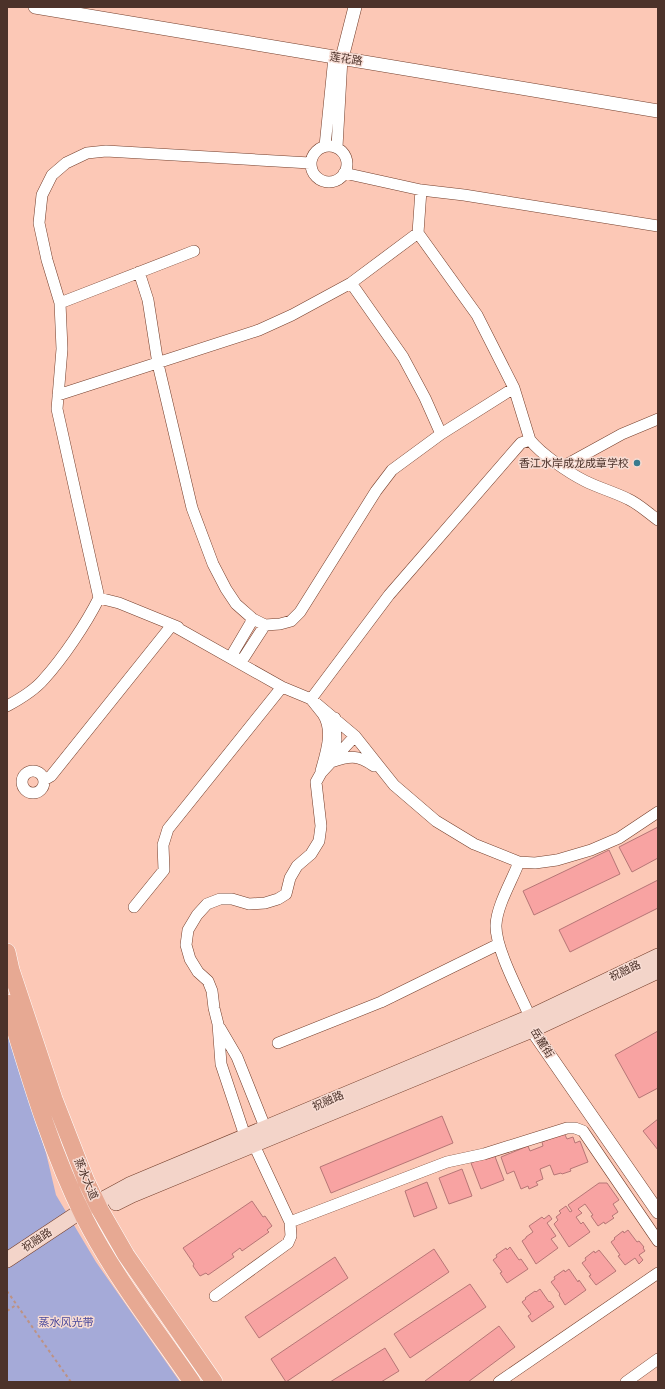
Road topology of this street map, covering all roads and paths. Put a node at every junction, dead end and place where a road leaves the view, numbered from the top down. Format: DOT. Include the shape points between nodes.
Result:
graph roads {
  1 [pos="35,7"];
  2 [pos="73,7"];
  3 [pos="347,7"];
  4 [pos="355,7"];
  5 [pos="339,54"];
  6 [pos="658,103"];
  7 [pos="658,111"];
  8 [pos="325,146"];
  9 [pos="337,147"];
  10 [pos="310,163"];
  11 [pos="344,173"];
  12 [pos="422,190"];
  13 [pos="658,226"];
  14 [pos="418,233"];
  15 [pos="194,251"];
  16 [pos="139,272"];
  17 [pos="351,283"];
  18 [pos="60,303"];
  19 [pos="158,364"];
  20 [pos="514,388"];
  21 [pos="58,395"];
  22 [pos="658,419"];
  23 [pos="441,434"];
  24 [pos="530,440"];
  25 [pos="562,467"];
  26 [pos="658,520"];
  27 [pos="99,598"];
  28 [pos="253,620"];
  29 [pos="172,625"];
  30 [pos="265,625"];
  31 [pos="237,657"];
  32 [pos="282,687"];
  33 [pos="311,699"];
  34 [pos="7,706"];
  35 [pos="335,718"];
  36 [pos="355,736"];
  37 [pos="330,763"];
  38 [pos="321,772"];
  39 [pos="382,772"];
  40 [pos="44,780"];
  41 [pos="658,812"];
  42 [pos="519,862"];
  43 [pos="134,907"];
  44 [pos="499,944"];
  45 [pos="7,952"];
  46 [pos="658,956"];
  47 [pos="658,971"];
  48 [pos="7,1003"];
  49 [pos="218,1024"];
  50 [pos="533,1024"];
  51 [pos="278,1042"];
  52 [pos="265,1127"];
  53 [pos="249,1140"];
  54 [pos="658,1200"];
  55 [pos="99,1207"];
  56 [pos="658,1212"];
  57 [pos="83,1215"];
  58 [pos="290,1222"];
  59 [pos="658,1241"];
  60 [pos="7,1260"];
  61 [pos="7,1268"];
  62 [pos="658,1273"];
  63 [pos="7,1291"];
  64 [pos="215,1296"];
  65 [pos="16,1305"];
  66 [pos="7,1311"];
  67 [pos="658,1359"];
  68 [pos="71,1382"];
  69 [pos="192,1382"];
  70 [pos="214,1382"];
  71 [pos="499,1382"];
  72 [pos="626,1382"];
  1 -- 5 [label="street, 莲花路"];
  2 -- 5 [label="street, 莲花路"];
  3 -- 5 [label="street"];
  4 -- 5 [label="street"];
  5 -- 6 [label="street, 莲花路"];
  5 -- 7 [label="street, 莲花路"];
  5 -- 8 [label="street"];
  5 -- 9 [label="street"];
  8 -- 9 [label="street"];
  8 -- 10 [label="street" via="315,152"];
  9 -- 11 [label="street" via="347,161"];
  10 -- 11 [label="street" via="314,174 324,181 330,182"];
  10 -- 18 [label="street" via="106,151 86,154 66,163 52,176 42,195 39,223 46,260"];
  11 -- 12 [label="street"];
  12 -- 13 [label="street"];
  12 -- 14 [label="street"];
  14 -- 17 [label="street"];
  14 -- 20 [label="street" via="477,316"];
  15 -- 16 [label="street"];
  16 -- 18 [label="street"];
  16 -- 19 [label="street" via="148,300"];
  17 -- 19 [label="street" via="259,330"];
  17 -- 23 [label="street" via="403,357"];
  18 -- 21 [label="street" via="62,349"];
  19 -- 21 [label="street"];
  19 -- 28 [label="street" via="192,508 213,564 226,589 236,604"];
  20 -- 23 [label="street"];
  20 -- 24 [label="street"];
  21 -- 27 [label="street" via="57,410"];
  22 -- 25 [label="street" via="622,434"];
  23 -- 30 [label="street" via="392,470 376,491 300,612 291,621"];
  24 -- 25 [label="street"];
  24 -- 33 [label="street" via="521,443 389,595"];
  25 -- 26 [label="street" via="584,481 628,499"];
  27 -- 29 [label="street"];
  27 -- 34 [label="street" via="44,680 24,697"];
  28 -- 30 [label="street"];
  28 -- 31 [label="street"];
  29 -- 31 [label="street" via="207,639"];
  29 -- 40 [label="street" via="50,776"];
  30 -- 31 [label="street"];
  31 -- 32 [label="street"];
  32 -- 33 [label="street"];
  32 -- 43 [label="street" via="168,829 163,844 164,870"];
  33 -- 35 [label="street"];
  33 -- 38 [label="street" via="323,715 328,734"];
  35 -- 36 [label="street"];
  35 -- 38 [label="street" via="334,748"];
  36 -- 37 [label="street"];
  36 -- 39 [label="street"];
  37 -- 38 [label="street"];
  37 -- 39 [label="street" via="355,756 365,759"];
  38 -- 49 [label="street" via="316,782 321,826 319,841 311,854 297,866 290,878 286,894 265,903 249,904 232,899 220,899 207,904 188,930 186,944 190,959 198,972 208,981"];
  39 -- 42 [label="street" via="436,821 474,844"];
  41 -- 42 [label="street" via="619,838 590,850 557,860"];
  42 -- 44 [label="street" via="499,910 496,926"];
  44 -- 50 [label="street"];
  44 -- 51 [label="street" via="381,1002"];
  45 -- 55 [label="main road, 蒸水大道" via="54,1099"];
  46 -- 50 [label="main road, 祝融路"];
  47 -- 50 [label="main road, 祝融路"];
  48 -- 57 [label="main road, 蒸水大道" via="41,1111"];
  49 -- 52 [label="street" via="237,1057"];
  49 -- 53 [label="street" via="221,1064"];
  50 -- 52 [label="main road, 祝融路"];
  50 -- 53 [label="main road, 祝融路"];
  50 -- 54 [label="street, 岳麓街"];
  50 -- 56 [label="street, 岳麓街"];
  52 -- 53 [label="main road, 祝融路"];
  53 -- 55 [label="main road, 祝融路" via="132,1195"];
  53 -- 58 [label="street"];
  55 -- 57 [label="main road, 祝融路"];
  55 -- 70 [label="main road, 蒸水大道" via="126,1255"];
  57 -- 60 [label="main road, 祝融路"];
  57 -- 61 [label="main road, 祝融路"];
  57 -- 69 [label="main road, 蒸水大道" via="111,1265"];
  58 -- 59 [label="street" via="447,1162 484,1154 566,1128 575,1128 583,1131"];
  58 -- 64 [label="street" via="291,1236 288,1243"];
  62 -- 71 [label="street"];
  63 -- 65 [label="path"];
  65 -- 66 [label="path"];
  65 -- 68 [label="path"];
  67 -- 72 [label="street"];
}
